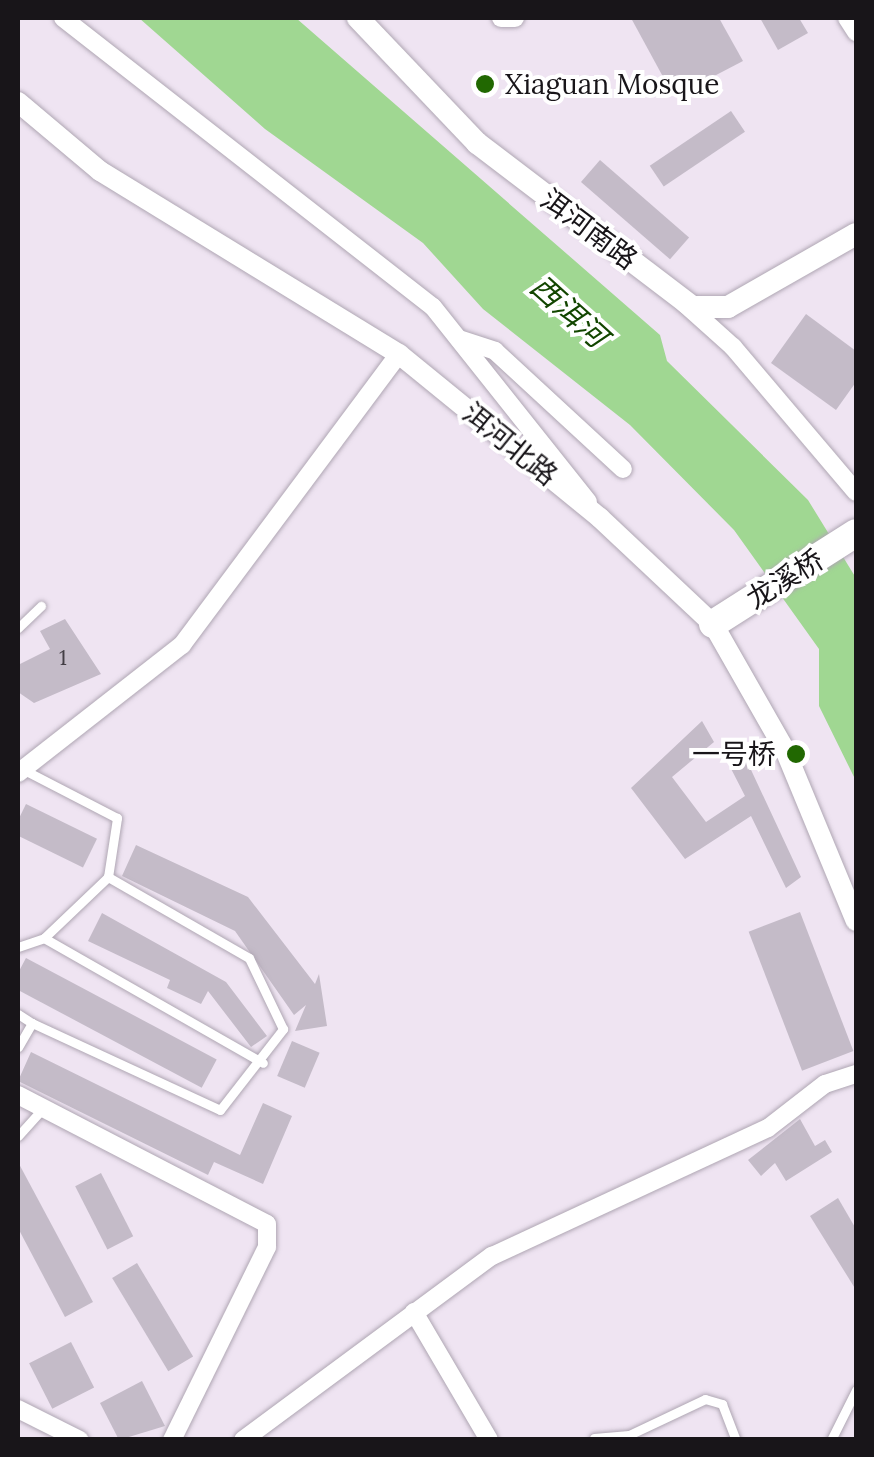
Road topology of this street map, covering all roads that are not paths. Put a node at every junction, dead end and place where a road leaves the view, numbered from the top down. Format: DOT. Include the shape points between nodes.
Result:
graph roads {
  1 [pos="63,18"];
  2 [pos="358,18"];
  3 [pos="847,18"];
  4 [pos="856,32"];
  5 [pos="18,102"];
  6 [pos="856,234"];
  7 [pos="683,302"];
  8 [pos="459,339"];
  9 [pos="399,354"];
  10 [pos="623,469"];
  11 [pos="856,492"];
  12 [pos="600,518"];
  13 [pos="856,533"];
  14 [pos="41,606"];
  15 [pos="713,624"];
  16 [pos="18,628"];
  17 [pos="20,770"];
  18 [pos="108,877"];
  19 [pos="856,921"];
  20 [pos="44,938"];
  21 [pos="18,947"];
  22 [pos="18,1014"];
  23 [pos="32,1023"];
  24 [pos="18,1047"];
  25 [pos="263,1063"];
  26 [pos="856,1074"];
  27 [pos="18,1095"];
  28 [pos="43,1108"];
  29 [pos="18,1136"];
  30 [pos="414,1312"];
  31 [pos="856,1390"];
  32 [pos="18,1409"];
  33 [pos="594,1438"];
  34 [pos="80,1440"];
  35 [pos="172,1440"];
  36 [pos="243,1440"];
  37 [pos="489,1440"];
  38 [pos="736,1440"];
  39 [pos="831,1440"];
  1 -- 8 [label="street" via="225,152 380,263"];
  2 -- 7 [label="main road, 洱河南路" via="478,143"];
  3 -- 4 [label="street"];
  5 -- 9 [label="street, 洱河北路" via="100,171"];
  6 -- 7 [label="main road" via="728,307"];
  7 -- 11 [label="street" via="733,347"];
  8 -- 10 [label="street" via="495,350"];
  8 -- 12 [label="street"];
  9 -- 12 [label="street, 洱河北路"];
  9 -- 17 [label="street" via="182,645"];
  12 -- 15 [label="street, 洱河北路"];
  13 -- 15 [label="main road, 龙溪桥"];
  14 -- 16 [label="lane"];
  15 -- 19 [label="street, 洱河北路" via="785,750"];
  17 -- 18 [label="lane" via="116,818"];
  18 -- 20 [label="lane"];
  18 -- 25 [label="lane" via="250,958 283,1029"];
  20 -- 21 [label="lane"];
  20 -- 25 [label="lane"];
  22 -- 23 [label="lane"];
  23 -- 24 [label="lane"];
  23 -- 25 [label="lane" via="220,1110"];
  26 -- 30 [label="street" via="825,1084 768,1128 492,1256"];
  27 -- 28 [label="street"];
  28 -- 29 [label="lane"];
  28 -- 35 [label="street" via="267,1224 267,1247"];
  30 -- 36 [label="street"];
  30 -- 37 [label="street"];
  31 -- 39 [label="lane"];
  32 -- 34 [label="street"];
  33 -- 38 [label="lane" via="629,1436 705,1399 722,1404"];
}
